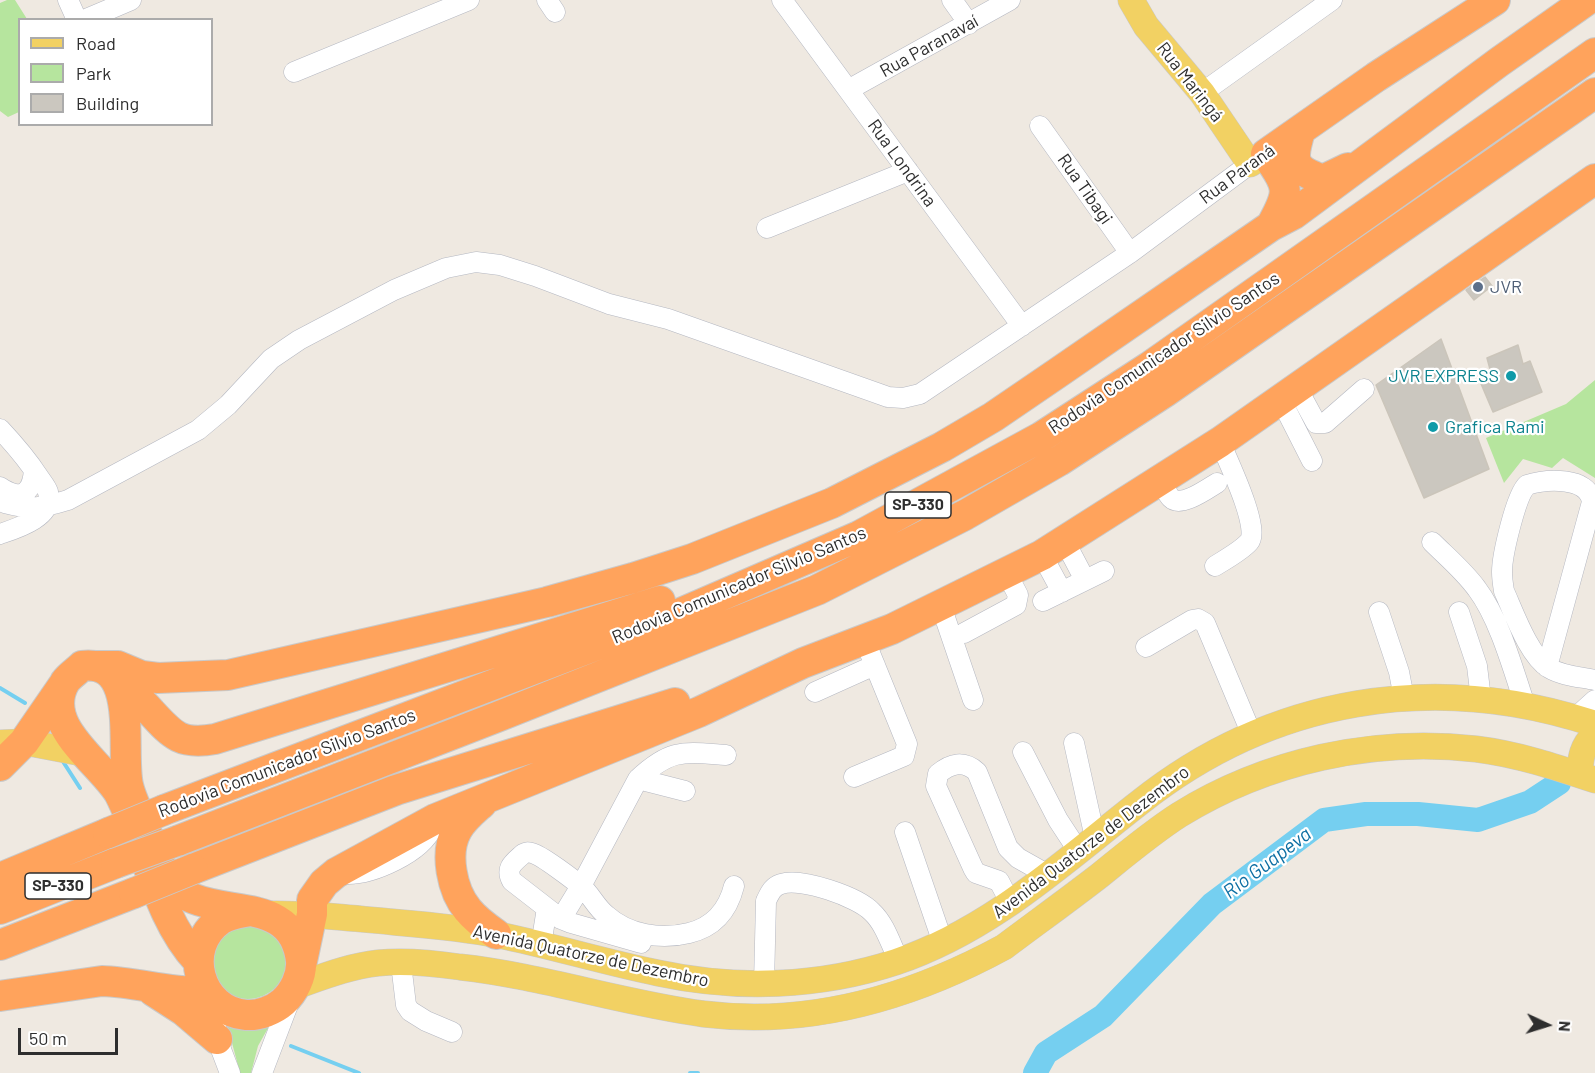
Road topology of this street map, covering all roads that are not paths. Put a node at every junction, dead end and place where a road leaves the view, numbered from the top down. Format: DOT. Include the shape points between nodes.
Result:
graph roads {
  1 [pos="69,0"];
  2 [pos="131,0"];
  3 [pos="469,0"];
  4 [pos="782,0"];
  5 [pos="952,0"];
  6 [pos="1010,0"];
  7 [pos="1131,0"];
  8 [pos="1332,0"];
  9 [pos="1495,0"];
  10 [pos="1587,0"];
  11 [pos="76,18"];
  12 [pos="89,18"];
  13 [pos="969,24"];
  14 [pos="1595,53"];
  15 [pos="294,72"];
  16 [pos="848,90"];
  17 [pos="1203,93"];
  18 [pos="1595,93"];
  19 [pos="1040,126"];
  20 [pos="1301,129"];
  21 [pos="1377,153"];
  22 [pos="1258,159"];
  23 [pos="908,171"];
  24 [pos="1595,179"];
  25 [pos="1323,180"];
  26 [pos="1284,181"];
  27 [pos="1270,226"];
  28 [pos="768,228"];
  29 [pos="1130,253"];
  30 [pos="1022,326"];
  31 [pos="1364,388"];
  32 [pos="1289,394"];
  33 [pos="0,429"];
  34 [pos="1220,442"];
  35 [pos="1312,461"];
  36 [pos="34,470"];
  37 [pos="1161,481"];
  38 [pos="1217,483"];
  39 [pos="2,496"];
  40 [pos="47,500"];
  41 [pos="0,526"];
  42 [pos="0,534"];
  43 [pos="1432,542"];
  44 [pos="1053,548"];
  45 [pos="1215,566"];
  46 [pos="1104,571"];
  47 [pos="774,572"];
  48 [pos="1007,574"];
  49 [pos="1085,580"];
  50 [pos="1062,592"];
  51 [pos="1043,601"];
  52 [pos="941,606"];
  53 [pos="1379,612"];
  54 [pos="1459,612"];
  55 [pos="964,633"];
  56 [pos="1146,647"];
  57 [pos="870,653"];
  58 [pos="803,663"];
  59 [pos="1547,667"];
  60 [pos="107,673"];
  61 [pos="228,675"];
  62 [pos="1595,680"];
  63 [pos="65,683"];
  64 [pos="815,692"];
  65 [pos="1404,698"];
  66 [pos="1481,699"];
  67 [pos="1595,699"];
  68 [pos="973,700"];
  69 [pos="1525,705"];
  70 [pos="150,711"];
  71 [pos="1585,721"];
  72 [pos="1595,734"];
  73 [pos="15,735"];
  74 [pos="126,735"];
  75 [pos="1252,735"];
  76 [pos="1074,743"];
  77 [pos="1023,752"];
  78 [pos="87,753"];
  79 [pos="726,755"];
  80 [pos="0,766"];
  81 [pos="854,777"];
  82 [pos="1587,778"];
  83 [pos="638,779"];
  84 [pos="685,791"];
  85 [pos="493,794"];
  86 [pos="905,832"];
  87 [pos="1073,857"];
  88 [pos="0,878"];
  89 [pos="581,886"];
  90 [pos="734,886"];
  91 [pos="1011,904"];
  92 [pos="0,909"];
  93 [pos="258,912"];
  94 [pos="554,913"];
  95 [pos="312,914"];
  96 [pos="496,934"];
  97 [pos="642,938"];
  98 [pos="947,941"];
  99 [pos="0,945"];
  100 [pos="541,945"];
  101 [pos="1004,947"];
  102 [pos="198,961"];
  103 [pos="899,961"];
  104 [pos="403,962"];
  105 [pos="637,968"];
  106 [pos="296,982"];
  107 [pos="764,984"];
  108 [pos="143,985"];
  109 [pos="0,996"];
  110 [pos="212,998"];
  111 [pos="822,1012"];
  112 [pos="452,1032"];
  113 [pos="218,1039"];
  114 [pos="231,1073"];
  115 [pos="262,1073"];
  1 -- 11 [label="street"];
  2 -- 12 [label="street"];
  3 -- 15 [label="street"];
  4 -- 16 [label="street, Rua Londrina"];
  5 -- 13 [label="street"];
  6 -- 13 [label="street, Rua Paranavaí"];
  7 -- 17 [label="main road, Rua Maringá" via="1146,26"];
  8 -- 17 [label="street"];
  9 -- 20 [label="highway, Rua Paraná"];
  10 -- 21 [label="highway"];
  13 -- 16 [label="street, Rua Paranavaí"];
  14 -- 47 [label="highway, Rodovia Comunicador Silvio Santos / SP-330" via="1149,367 1041,437 858,536"];
  16 -- 23 [label="street, Rua Londrina"];
  17 -- 22 [label="main road, Rua Maringá"];
  18 -- 92 [label="highway, Rodovia Comunicador Silvio Santos / SP-330, bridge" via="1165,392 1059,461 965,515 817,590"];
  19 -- 29 [label="street, Rua Tibagi"];
  20 -- 22 [label="highway, Rua Paraná"];
  20 -- 25 [label="highway" via="1295,162"];
  21 -- 25 [label="highway"];
  21 -- 27 [label="highway" via="1294,214"];
  22 -- 26 [label="highway"];
  22 -- 29 [label="street, Rua Paraná"];
  23 -- 28 [label="street"];
  23 -- 30 [label="street, Rua Londrina"];
  24 -- 32 [label="highway"];
  25 -- 26 [label="highway" via="1304,189"];
  26 -- 27 [label="highway" via="1285,199"];
  27 -- 61 [label="highway" via="993,417 832,503 633,578 546,602"];
  29 -- 30 [label="street, Rua Paraná"];
  30 -- 40 [label="street, Rua Paraná" via="920,394 888,397 500,265 476,262 446,267 299,340 271,359 198,430 68,500"];
  31 -- 32 [label="street" via="1321,424"];
  32 -- 34 [label="highway"];
  32 -- 35 [label="street"];
  33 -- 36 [label="street"];
  34 -- 37 [label="highway"];
  34 -- 45 [label="street" via="1253,534 1250,541"];
  36 -- 39 [label="street" via="31,486 25,493"];
  36 -- 40 [label="street"];
  37 -- 38 [label="street" via="1172,500 1178,502"];
  37 -- 44 [label="highway"];
  39 -- 40 [label="street" via="24,508"];
  39 -- 41 [label="street"];
  40 -- 42 [label="street" via="34,520"];
  43 -- 69 [label="street" via="1485,600"];
  44 -- 48 [label="highway"];
  44 -- 49 [label="street"];
  44 -- 50 [label="street"];
  46 -- 49 [label="street"];
  47 -- 70 [label="highway" via="676,596 215,740 188,741 177,737"];
  47 -- 88 [label="highway, Rodovia Comunicador Silvio Santos / SP-330, bridge" via="681,613 164,810"];
  48 -- 52 [label="highway"];
  48 -- 55 [label="street" via="1018,595 1016,605"];
  49 -- 50 [label="street"];
  50 -- 51 [label="street"];
  52 -- 57 [label="highway"];
  52 -- 68 [label="street"];
  53 -- 65 [label="street"];
  54 -- 66 [label="street" via="1477,666"];
  56 -- 75 [label="street" via="1192,620 1205,623"];
  57 -- 58 [label="highway"];
  57 -- 64 [label="street"];
  57 -- 81 [label="street" via="907,751 904,756"];
  58 -- 85 [label="highway" via="699,712"];
  58 -- 99 [label="highway, bridge" via="406,787"];
  59 -- 59 [label="street" via="1592,502 1582,486 1557,481 1527,485 1519,494 1502,573 1504,591"];
  59 -- 62 [label="street"];
  60 -- 61 [label="highway" via="108,664 158,678"];
  60 -- 63 [label="highway" via="82,666"];
  60 -- 70 [label="highway"];
  60 -- 74 [label="highway" via="123,702"];
  61 -- 70 [label="highway" via="178,693"];
  63 -- 73 [label="highway"];
  63 -- 78 [label="highway" via="61,718 66,731"];
  65 -- 66 [label="main road, Avenida Quatorze de Dezembro"];
  65 -- 75 [label="main road, Avenida Quatorze de Dezembro" via="1312,713"];
  66 -- 69 [label="main road, Avenida Quatorze de Dezembro"];
  67 -- 71 [label="street"];
  69 -- 71 [label="main road, Avenida Quatorze de Dezembro"];
  70 -- 74 [label="highway"];
  72 -- 82 [label="main road" via="1583,749 1580,761"];
  73 -- 78 [label="main road"];
  73 -- 80 [label="highway"];
  74 -- 93 [label="highway" via="128,785 167,879 196,900"];
  75 -- 87 [label="main road, Avenida Quatorze de Dezembro" via="1180,772"];
  76 -- 87 [label="street"];
  77 -- 87 [label="street"];
  78 -- 102 [label="highway" via="119,793 173,924 186,949"];
  79 -- 83 [label="street" via="675,754"];
  82 -- 101 [label="main road, Avenida Quatorze de Dezembro" via="1517,756 1432,746 1354,751 1289,766 1247,781 1179,815"];
  83 -- 84 [label="street"];
  83 -- 89 [label="street"];
  85 -- 95 [label="highway" via="435,819 336,873 317,890"];
  85 -- 96 [label="highway" via="466,817 456,832 451,864 466,909"];
  86 -- 98 [label="street"];
  87 -- 91 [label="main road, Avenida Quatorze de Dezembro"];
  87 -- 91 [label="street" via="1018,858 1008,848 977,772 962,763 938,774 936,786 968,861 976,873 999,881"];
  87 -- 101 [label="main road" via="1075,879 1071,889 1004,936"];
  89 -- 94 [label="street"];
  89 -- 94 [label="street" via="534,854 523,854 509,868 512,881"];
  89 -- 97 [label="street" via="607,916"];
  90 -- 97 [label="street" via="730,902 714,922 677,936"];
  91 -- 98 [label="main road, Avenida Quatorze de Dezembro"];
  93 -- 95 [label="main road, Avenida Quatorze de Dezembro"];
  93 -- 102 [label="highway" via="220,920 208,932"];
  93 -- 106 [label="highway" via="280,921 292,933 299,949"];
  94 -- 97 [label="street" via="583,928"];
  94 -- 100 [label="street"];
  95 -- 96 [label="main road, Avenida Quatorze de Dezembro"];
  95 -- 106 [label="highway"];
  96 -- 100 [label="main road, Avenida Quatorze de Dezembro"];
  97 -- 105 [label="street"];
  98 -- 103 [label="main road, Avenida Quatorze de Dezembro"];
  98 -- 111 [label="main road" via="953,954 950,960 893,983 834,997"];
  100 -- 105 [label="main road, Avenida Quatorze de Dezembro"];
  101 -- 111 [label="main road, Avenida Quatorze de Dezembro" via="955,973 910,990"];
  102 -- 110 [label="highway" via="200,977"];
  103 -- 107 [label="main road, Avenida Quatorze de Dezembro" via="855,974"];
  103 -- 107 [label="street" via="882,926 865,905 790,882 771,890 766,901"];
  104 -- 106 [label="main road, Avenida Quatorze de Dezembro" via="360,966"];
  104 -- 111 [label="main road, Avenida Quatorze de Dezembro" via="498,971 652,1006 706,1014 746,1017"];
  104 -- 112 [label="street" via="406,1005 410,1011"];
  105 -- 107 [label="main road, Avenida Quatorze de Dezembro" via="704,981"];
  106 -- 110 [label="highway" via="278,1007 263,1013 231,1012"];
  106 -- 115 [label="street"];
  108 -- 109 [label="highway" via="102,981"];
  108 -- 110 [label="highway"];
  108 -- 113 [label="highway"];
  110 -- 113 [label="street"];
  113 -- 114 [label="street"];
}
